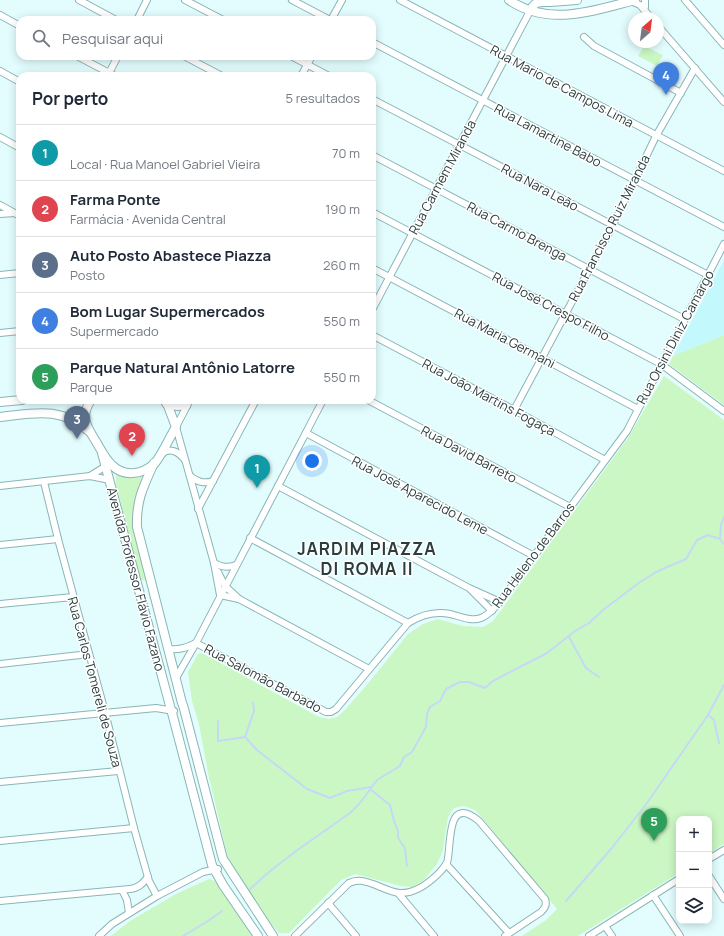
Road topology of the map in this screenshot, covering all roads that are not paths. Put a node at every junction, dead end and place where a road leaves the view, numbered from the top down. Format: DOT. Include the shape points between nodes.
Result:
graph roads {
  1 [pos="79,0"];
  2 [pos="147,0"];
  3 [pos="185,0"];
  4 [pos="292,0"];
  5 [pos="342,0"];
  6 [pos="400,0"];
  7 [pos="509,0"];
  8 [pos="577,0"];
  9 [pos="632,0"];
  10 [pos="641,0"];
  11 [pos="645,0"];
  12 [pos="685,0"];
  13 [pos="547,1"];
  14 [pos="644,7"];
  15 [pos="530,11"];
  16 [pos="645,12"];
  17 [pos="647,12"];
  18 [pos="0,15"];
  19 [pos="109,16"];
  20 [pos="139,16"];
  21 [pos="215,16"];
  22 [pos="323,16"];
  23 [pos="333,16"];
  24 [pos="16,24"];
  25 [pos="664,33"];
  26 [pos="584,37"];
  27 [pos="721,38"];
  28 [pos="376,44"];
  29 [pos="724,45"];
  30 [pos="506,56"];
  31 [pos="85,60"];
  32 [pos="116,60"];
  33 [pos="192,60"];
  34 [pos="298,60"];
  35 [pos="310,60"];
  36 [pos="307,65"];
  37 [pos="695,68"];
  38 [pos="0,71"];
  39 [pos="105,72"];
  40 [pos="109,72"];
  41 [pos="214,72"];
  42 [pos="303,72"];
  43 [pos="321,72"];
  44 [pos="16,80"];
  45 [pos="681,93"];
  46 [pos="482,100"];
  47 [pos="376,101"];
  48 [pos="724,102"];
  49 [pos="656,136"];
  50 [pos="0,137"];
  51 [pos="459,144"];
  52 [pos="16,146"];
  53 [pos="376,157"];
  54 [pos="724,171"];
  55 [pos="635,181"];
  56 [pos="436,188"];
  57 [pos="0,205"];
  58 [pos="16,213"];
  59 [pos="0,214"];
  60 [pos="16,214"];
  61 [pos="376,214"];
  62 [pos="613,225"];
  63 [pos="724,227"];
  64 [pos="413,233"];
  65 [pos="724,244"];
  66 [pos="589,269"];
  67 [pos="376,270"];
  68 [pos="16,273"];
  69 [pos="0,275"];
  70 [pos="708,275"];
  71 [pos="390,277"];
  72 [pos="376,303"];
  73 [pos="565,313"];
  74 [pos="684,319"];
  75 [pos="16,331"];
  76 [pos="0,333"];
  77 [pos="376,337"];
  78 [pos="542,358"];
  79 [pos="661,364"];
  80 [pos="16,401"];
  81 [pos="0,402"];
  82 [pos="89,404"];
  83 [pos="166,404"];
  84 [pos="169,404"];
  85 [pos="186,404"];
  86 [pos="188,404"];
  87 [pos="254,404"];
  88 [pos="321,404"];
  89 [pos="375,404"];
  90 [pos="638,409"];
  91 [pos="514,410"];
  92 [pos="724,411"];
  93 [pos="0,417"];
  94 [pos="176,427"];
  95 [pos="627,431"];
  96 [pos="90,432"];
  97 [pos="306,433"];
  98 [pos="102,453"];
  99 [pos="605,460"];
  100 [pos="186,461"];
  101 [pos="154,463"];
  102 [pos="106,466"];
  103 [pos="90,476"];
  104 [pos="190,476"];
  105 [pos="110,480"];
  106 [pos="213,481"];
  107 [pos="44,482"];
  108 [pos="0,486"];
  109 [pos="278,486"];
  110 [pos="570,508"];
  111 [pos="198,509"];
  112 [pos="250,538"];
  113 [pos="58,539"];
  114 [pos="0,545"];
  115 [pos="534,556"];
  116 [pos="214,563"];
  117 [pos="236,565"];
  118 [pos="225,586"];
  119 [pos="468,588"];
  120 [pos="220,595"];
  121 [pos="73,597"];
  122 [pos="239,599"];
  123 [pos="500,602"];
  124 [pos="0,604"];
  125 [pos="492,611"];
  126 [pos="408,623"];
  127 [pos="196,642"];
  128 [pos="168,649"];
  129 [pos="89,654"];
  130 [pos="157,659"];
  131 [pos="0,664"];
  132 [pos="369,669"];
  133 [pos="176,678"];
  134 [pos="182,704"];
  135 [pos="171,707"];
  136 [pos="105,712"];
  137 [pos="331,712"];
  138 [pos="0,723"];
  139 [pos="118,771"];
  140 [pos="0,782"];
  141 [pos="134,828"];
  142 [pos="0,841"];
  143 [pos="724,850"];
  144 [pos="712,857"];
  145 [pos="224,860"];
  146 [pos="446,864"];
  147 [pos="213,866"];
  148 [pos="149,879"];
  149 [pos="676,881"];
  150 [pos="712,881"];
  151 [pos="122,890"];
  152 [pos="167,891"];
  153 [pos="398,893"];
  154 [pos="653,895"];
  155 [pos="157,896"];
  156 [pos="724,899"];
  157 [pos="0,901"];
  158 [pos="328,903"];
  159 [pos="129,913"];
  160 [pos="605,926"];
  161 [pos="507,935"];
  162 [pos="99,936"];
  163 [pos="258,936"];
  164 [pos="273,936"];
  165 [pos="295,936"];
  166 [pos="356,936"];
  167 [pos="434,936"];
  168 [pos="589,936"];
  169 [pos="612,936"];
  170 [pos="680,936"];
  1 -- 19 [label="street"];
  2 -- 20 [label="street"];
  3 -- 21 [label="street"];
  4 -- 22 [label="street"];
  5 -- 23 [label="street"];
  6 -- 30 [label="street, Rua Mario de Campos Lima"];
  7 -- 15 [label="street"];
  8 -- 13 [label="street"];
  9 -- 15 [label="street" via="573,14 539,14"];
  9 -- 16 [label="street"];
  10 -- 14 [label="street"];
  11 -- 14 [label="street"];
  12 -- 27 [label="street"];
  13 -- 15 [label="street" via="533,4"];
  14 -- 17 [label="street"];
  15 -- 30 [label="street, Rua Carmem Miranda"];
  18 -- 24 [label="street"];
  25 -- 37 [label="street"];
  26 -- 45 [label="street" via="594,46"];
  27 -- 29 [label="street"];
  28 -- 46 [label="street, Rua Lamartine Babo"];
  30 -- 46 [label="street, Rua Carmem Miranda"];
  30 -- 49 [label="street, Rua Mario de Campos Lima"];
  31 -- 39 [label="street"];
  32 -- 40 [label="street"];
  33 -- 41 [label="street"];
  34 -- 36 [label="street"];
  35 -- 36 [label="street"];
  36 -- 42 [label="street"];
  36 -- 43 [label="street"];
  37 -- 45 [label="street, Rua Francisco Ruiz Miranda"];
  37 -- 48 [label="street"];
  38 -- 44 [label="street"];
  45 -- 49 [label="street, Rua Francisco Ruiz Miranda"];
  46 -- 51 [label="street, Rua Carmem Miranda"];
  46 -- 55 [label="street, Rua Lamartine Babo"];
  47 -- 51 [label="street, Rua Nara Leão"];
  49 -- 54 [label="street, Rua Mario de Campos Lima"];
  49 -- 55 [label="street, Rua Francisco Ruiz Miranda"];
  50 -- 52 [label="street"];
  51 -- 56 [label="street, Rua Carmem Miranda"];
  51 -- 62 [label="street, Rua Nara Leão"];
  53 -- 56 [label="street, Rua Carmo Brenga"];
  55 -- 62 [label="street, Rua Francisco Ruiz Miranda"];
  55 -- 63 [label="street, Rua Lamartine Babo"];
  56 -- 64 [label="street, Rua Carmem Miranda"];
  56 -- 66 [label="street, Rua Carmo Brenga"];
  57 -- 58 [label="street"];
  59 -- 60 [label="street"];
  61 -- 64 [label="street, Rua José Crespo Filho"];
  62 -- 66 [label="street, Rua Francisco Ruiz Miranda"];
  62 -- 70 [label="street, Rua Nara Leão"];
  64 -- 71 [label="street, Rua Carmem Miranda"];
  64 -- 73 [label="street, Rua José Crespo Filho"];
  65 -- 70 [label="street, Rua Orsini Diniz Camargo"];
  66 -- 73 [label="street, Rua Francisco Ruiz Miranda"];
  66 -- 74 [label="street, Rua Carmo Brenga"];
  67 -- 71 [label="street, Rua Maria Germani"];
  68 -- 69 [label="street"];
  70 -- 74 [label="street, Rua Orsini Diniz Camargo"];
  71 -- 72 [label="street, Rua Carmem Miranda"];
  71 -- 78 [label="street, Rua Maria Germani"];
  73 -- 78 [label="street, Rua Francisco Ruiz Miranda"];
  73 -- 79 [label="street, Rua José Crespo Filho"];
  74 -- 79 [label="street, Rua Orsini Diniz Camargo"];
  75 -- 76 [label="street"];
  77 -- 91 [label="street, Rua João Martins Fogaça"];
  78 -- 90 [label="street, Rua Maria Germani"];
  78 -- 91 [label="street, Rua Francisco Ruiz Miranda"];
  79 -- 90 [label="street, Rua Orsini Diniz Camargo"];
  79 -- 92 [label="street, Rua José Crespo Filho"];
  80 -- 81 [label="street"];
  82 -- 96 [label="street" via="85,416"];
  83 -- 94 [label="street"];
  84 -- 85 [label="street" via="178,407"];
  86 -- 94 [label="street"];
  87 -- 106 [label="street"];
  88 -- 97 [label="street"];
  89 -- 110 [label="street, Rua David Barreto"];
  90 -- 95 [label="street, Rua Orsini Diniz Camargo"];
  91 -- 99 [label="street, Rua João Martins Fogaça"];
  93 -- 96 [label="street" via="54,414 71,420"];
  94 -- 100 [label="street"];
  94 -- 101 [label="street, Avenida Professor Flávio Fazano"];
  95 -- 99 [label="street, Rua Heleno de Barros"];
  96 -- 98 [label="street"];
  97 -- 109 [label="street"];
  97 -- 115 [label="street, Rua José Aparecido Leme"];
  98 -- 101 [label="street" via="112,466 124,473 138,472"];
  98 -- 102 [label="street, Avenida Professor Flávio Fazano"];
  99 -- 110 [label="street, Rua Heleno de Barros"];
  100 -- 101 [label="street" via="178,452 170,450 164,452"];
  100 -- 104 [label="street"];
  101 -- 128 [label="street, Avenida Professor Flávio Fazano" via="139,498 137,527"];
  102 -- 103 [label="street"];
  102 -- 105 [label="street, Avenida Professor Flávio Fazano"];
  103 -- 105 [label="street"];
  103 -- 107 [label="street"];
  104 -- 106 [label="street" via="201,482"];
  104 -- 111 [label="street"];
  105 -- 130 [label="street, Avenida Professor Flávio Fazano"];
  106 -- 111 [label="street"];
  107 -- 108 [label="street"];
  107 -- 113 [label="street, Rua Carlos Tomereli de Souza"];
  109 -- 112 [label="street"];
  109 -- 119 [label="street"];
  110 -- 115 [label="street, Rua Heleno de Barros"];
  111 -- 116 [label="street"];
  112 -- 117 [label="street"];
  112 -- 126 [label="street"];
  113 -- 114 [label="street"];
  113 -- 121 [label="street, Rua Carlos Tomereli de Souza"];
  115 -- 123 [label="street, Rua Heleno de Barros"];
  116 -- 117 [label="street" via="223,567"];
  116 -- 118 [label="street"];
  116 -- 120 [label="street"];
  117 -- 118 [label="street"];
  118 -- 120 [label="street"];
  118 -- 122 [label="street"];
  119 -- 123 [label="street"];
  119 -- 125 [label="street"];
  120 -- 122 [label="street"];
  120 -- 127 [label="street"];
  121 -- 124 [label="street"];
  121 -- 129 [label="street, Rua Carlos Tomereli de Souza"];
  122 -- 132 [label="street"];
  123 -- 125 [label="street, Rua Heleno de Barros"];
  125 -- 126 [label="street, Rua Heleno de Barros" via="474,620 441,613 422,616"];
  126 -- 132 [label="street, Rua Heleno de Barros"];
  127 -- 128 [label="street" via="177,650"];
  127 -- 133 [label="street"];
  127 -- 137 [label="street, Rua Salomão Barbado" via="326,712"];
  128 -- 130 [label="street" via="160,652"];
  128 -- 133 [label="street, Avenida Professor Flávio Fazano"];
  129 -- 131 [label="street"];
  129 -- 136 [label="street, Rua Carlos Tomereli de Souza"];
  130 -- 135 [label="street, Avenida Professor Flávio Fazano"];
  132 -- 137 [label="street, Rua Heleno de Barros"];
  133 -- 134 [label="street, Avenida Professor Flávio Fazano"];
  134 -- 135 [label="street" via="178,712"];
  134 -- 145 [label="street, Avenida Professor Flávio Fazano"];
  135 -- 136 [label="street"];
  135 -- 147 [label="street, Avenida Professor Flávio Fazano"];
  136 -- 138 [label="street"];
  136 -- 139 [label="street, Rua Carlos Tomereli de Souza"];
  139 -- 140 [label="street"];
  139 -- 141 [label="street, Rua Carlos Tomereli de Souza"];
  141 -- 142 [label="street"];
  141 -- 148 [label="street, Rua Carlos Tomereli de Souza"];
  143 -- 144 [label="street"];
  145 -- 147 [label="street" via="223,867"];
  145 -- 164 [label="street, Avenida Professor Flávio Fazano"];
  146 -- 153 [label="street" via="440,872 416,890"];
  146 -- 161 [label="street"];
  146 -- 161 [label="street" via="452,823 457,815 468,814 479,821 545,899 546,905 541,912"];
  147 -- 152 [label="street"];
  147 -- 163 [label="street, Avenida Professor Flávio Fazano"];
  148 -- 151 [label="street" via="136,888"];
  148 -- 152 [label="street" via="157,888"];
  148 -- 155 [label="street, Rua Carlos Tomereli de Souza"];
  149 -- 154 [label="street"];
  150 -- 156 [label="street"];
  151 -- 157 [label="street"];
  151 -- 159 [label="street"];
  152 -- 155 [label="street"];
  153 -- 158 [label="street" via="365,881 355,881 345,886"];
  153 -- 167 [label="street"];
  154 -- 160 [label="street"];
  154 -- 170 [label="street"];
  155 -- 159 [label="street"];
  158 -- 165 [label="street"];
  158 -- 166 [label="street"];
  159 -- 162 [label="street"];
  160 -- 168 [label="street"];
  160 -- 169 [label="street"];
}
